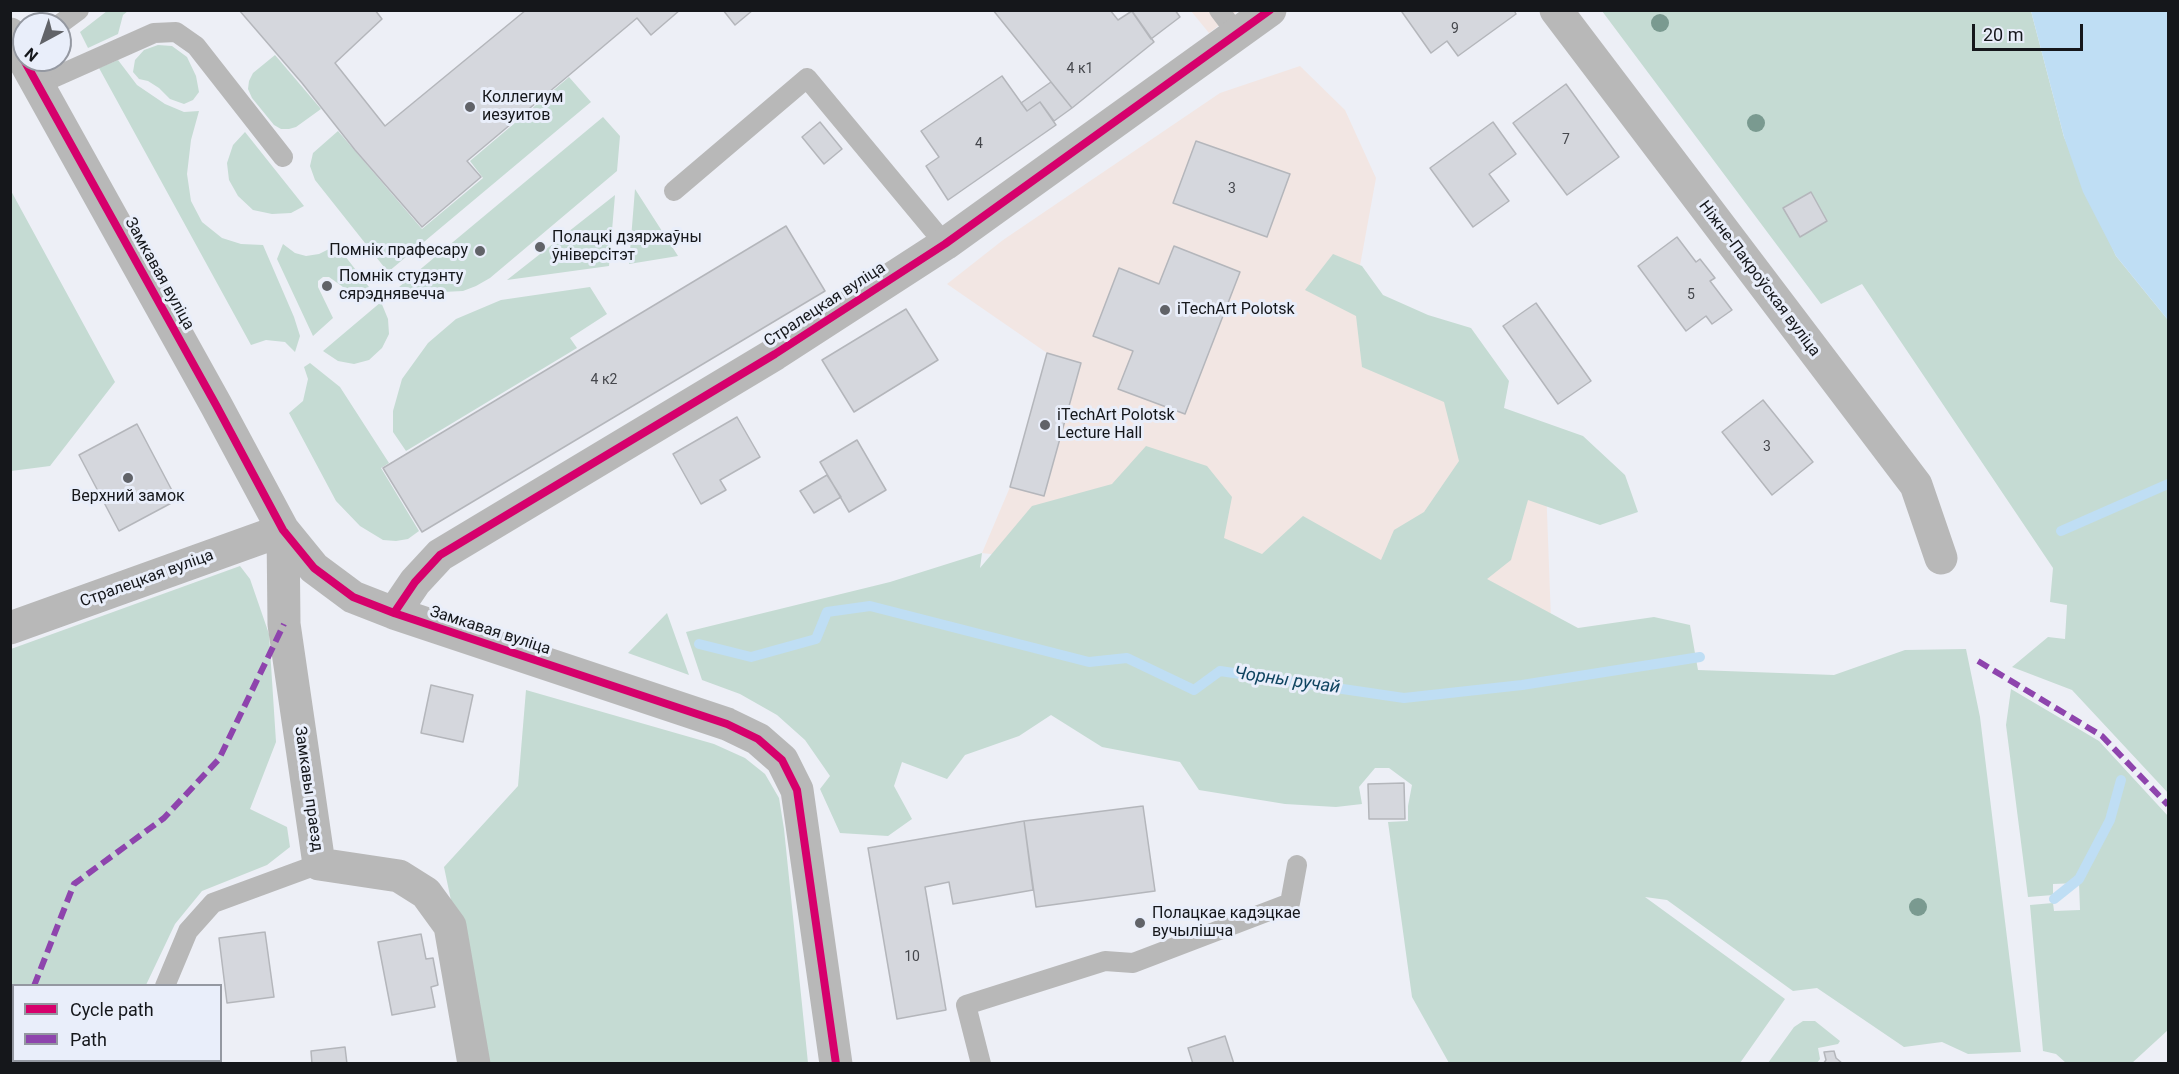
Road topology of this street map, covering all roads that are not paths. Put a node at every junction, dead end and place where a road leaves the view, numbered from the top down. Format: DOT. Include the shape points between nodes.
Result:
graph roads {
  1 [pos="1270,10"];
  2 [pos="1556,10"];
  3 [pos="1229,23"];
  4 [pos="72,46"];
  5 [pos="33,72"];
  6 [pos="282,157"];
  7 [pos="674,191"];
  8 [pos="945,244"];
  9 [pos="283,530"];
  10 [pos="1941,558"];
  11 [pos="393,613"];
  12 [pos="10,628"];
  13 [pos="319,864"];
  14 [pos="1297,865"];
  15 [pos="166,984"];
  16 [pos="474,1064"];
  17 [pos="836,1064"];
  18 [pos="981,1064"];
  1 -- 3 [label="street, Стралецкая вуліца"];
  2 -- 10 [label="street, Ніжне-Пакроўская вуліца" via="1916,485"];
  3 -- 8 [label="street, Стралецкая вуліца"];
  4 -- 6 [label="lane" via="176,32 196,46"];
  5 -- 9 [label="street, Замкавая вуліца"];
  7 -- 8 [label="lane" via="807,78"];
  8 -- 11 [label="street, Стралецкая вуліца" via="775,354 440,555"];
  9 -- 11 [label="street, Замкавая вуліца" via="314,568 353,597"];
  9 -- 12 [label="street, Стралецкая вуліца"];
  9 -- 13 [label="street, Замкавы праезд" via="284,624"];
  11 -- 17 [label="street, Замкавая вуліца" via="727,724 758,739 782,760 797,790"];
  13 -- 15 [label="lane" via="213,903 188,931"];
  13 -- 16 [label="street, Замкавы праезд" via="399,876 426,893 450,926"];
  14 -- 18 [label="lane" via="1290,903 1132,963 1105,961 966,1005"];
}
